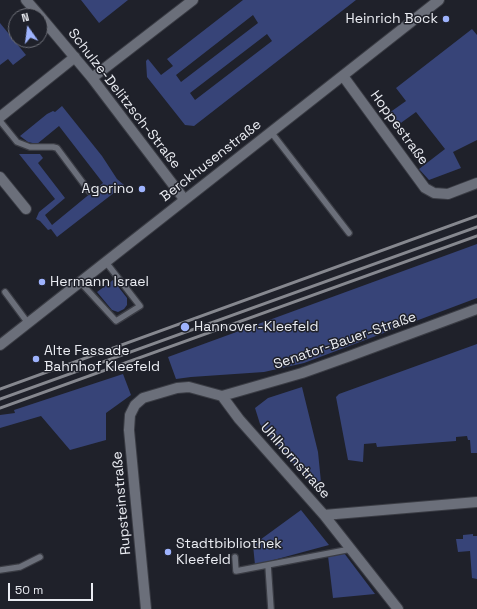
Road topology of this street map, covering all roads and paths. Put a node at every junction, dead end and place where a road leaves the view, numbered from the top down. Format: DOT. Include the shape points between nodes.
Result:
graph roads {
  1 [pos="26,0"];
  2 [pos="193,0"];
  3 [pos="440,0"];
  4 [pos="33,8"];
  5 [pos="48,25"];
  6 [pos="75,57"];
  7 [pos="343,76"];
  8 [pos="92,78"];
  9 [pos="0,117"];
  10 [pos="0,121"];
  11 [pos="271,132"];
  12 [pos="0,177"];
  13 [pos="477,183"];
  14 [pos="89,191"];
  15 [pos="184,199"];
  16 [pos="26,209"];
  17 [pos="348,233"];
  18 [pos="105,261"];
  19 [pos="80,282"];
  20 [pos="5,292"];
  21 [pos="477,308"];
  22 [pos="28,323"];
  23 [pos="0,345"];
  24 [pos="222,396"];
  25 [pos="477,502"];
  26 [pos="324,515"];
  27 [pos="351,549"];
  28 [pos="40,557"];
  29 [pos="235,557"];
  30 [pos="268,566"];
  31 [pos="0,570"];
  32 [pos="146,609"];
  33 [pos="271,609"];
  34 [pos="398,609"];
  1 -- 4 [label="street, Schulze-Delitzsch-Straße"];
  2 -- 8 [label="street"];
  3 -- 7 [label="street, Berckhusenstraße"];
  5 -- 6 [label="street, Schulze-Delitzsch-Straße"];
  6 -- 8 [label="street, Schulze-Delitzsch-Straße"];
  6 -- 9 [label="street"];
  7 -- 11 [label="street, Berckhusenstraße"];
  7 -- 13 [label="street, Hoppestraße" via="425,188 434,193 448,194"];
  8 -- 15 [label="street, Schulze-Delitzsch-Straße"];
  10 -- 14 [label="lane" via="17,142 30,147 57,148"];
  11 -- 15 [label="street, Berckhusenstraße"];
  11 -- 17 [label="lane"];
  12 -- 16 [label="street"];
  15 -- 18 [label="street, Berckhusenstraße"];
  18 -- 19 [label="street, Berckhusenstraße"];
  18 -- 19 [label="lane" via="140,306 116,321"];
  19 -- 22 [label="street, Berckhusenstraße"];
  20 -- 22 [label="lane"];
  21 -- 24 [label="street, Senator-Bauer-Straße" via="347,357"];
  22 -- 23 [label="street, Berckhusenstraße"];
  24 -- 26 [label="street, Uhlhornstraße" via="239,419"];
  24 -- 32 [label="street, Rupsteinstraße" via="189,387 177,388 143,398 134,405 130,415 129,430"];
  25 -- 26 [label="street"];
  26 -- 27 [label="street, Uhlhornstraße"];
  27 -- 30 [label="lane"];
  27 -- 34 [label="street, Uhlhornstraße"];
  28 -- 31 [label="lane" via="20,567"];
  29 -- 30 [label="lane" via="236,572"];
  30 -- 33 [label="lane"];
}
